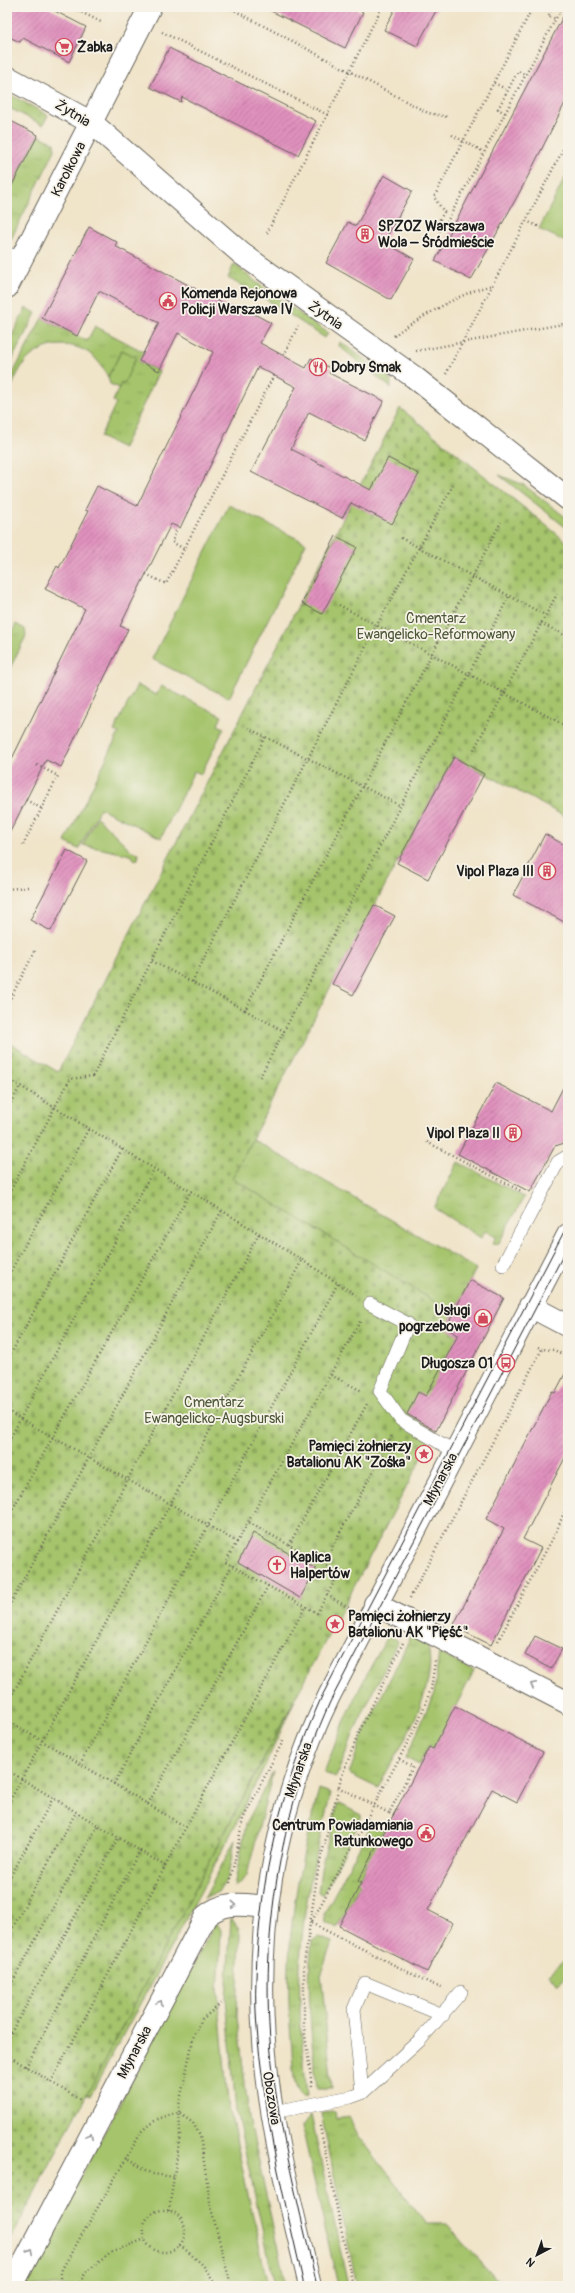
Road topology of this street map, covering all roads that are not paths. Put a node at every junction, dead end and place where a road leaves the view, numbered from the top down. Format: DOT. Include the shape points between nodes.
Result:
graph roads {
  1 [pos="150,7"];
  2 [pos="7,77"];
  3 [pos="92,123"];
  4 [pos="14,256"];
  5 [pos="7,287"];
  6 [pos="568,499"];
  7 [pos="568,1156"];
  8 [pos="568,1235"];
  9 [pos="503,1265"];
  10 [pos="370,1304"];
  11 [pos="530,1306"];
  12 [pos="568,1326"];
  13 [pos="454,1451"];
  14 [pos="375,1604"];
  15 [pos="568,1703"];
  16 [pos="267,1907"];
  17 [pos="461,1992"];
  18 [pos="443,2015"];
  19 [pos="362,2093"];
  20 [pos="273,2112"];
  21 [pos="12,2286"];
  22 [pos="310,2286"];
  1 -- 3 [label="street, Karolkowa"];
  2 -- 3 [label="street, Żytnia"];
  3 -- 4 [label="street, Karolkowa"];
  3 -- 6 [label="street, Żytnia" via="242,254 414,377"];
  4 -- 5 [label="street, Karolkowa"];
  7 -- 9 [label="lane" via="558,1162"];
  8 -- 11 [label="street, Młynarska"];
  10 -- 13 [label="lane" via="408,1324 380,1391 401,1420"];
  11 -- 12 [label="street"];
  11 -- 13 [label="street, Młynarska"];
  13 -- 14 [label="street, Młynarska"];
  15 -- 14 [label="street, one-way"];
  14 -- 16 [label="street, Młynarska" via="323,1708 298,1766 275,1852"];
  16 -- 20 [label="street, Obozowa" via="263,2022"];
  21 -- 16 [label="street, Młynarska, one-way" via="206,1916 226,1904"];
  17 -- 18 [label="lane"];
  18 -- 19 [label="lane" via="420,2040"];
  18 -- 19 [label="lane" via="364,1983 354,2009"];
  19 -- 20 [label="lane"];
  20 -- 22 [label="street, Obozowa"];
}
